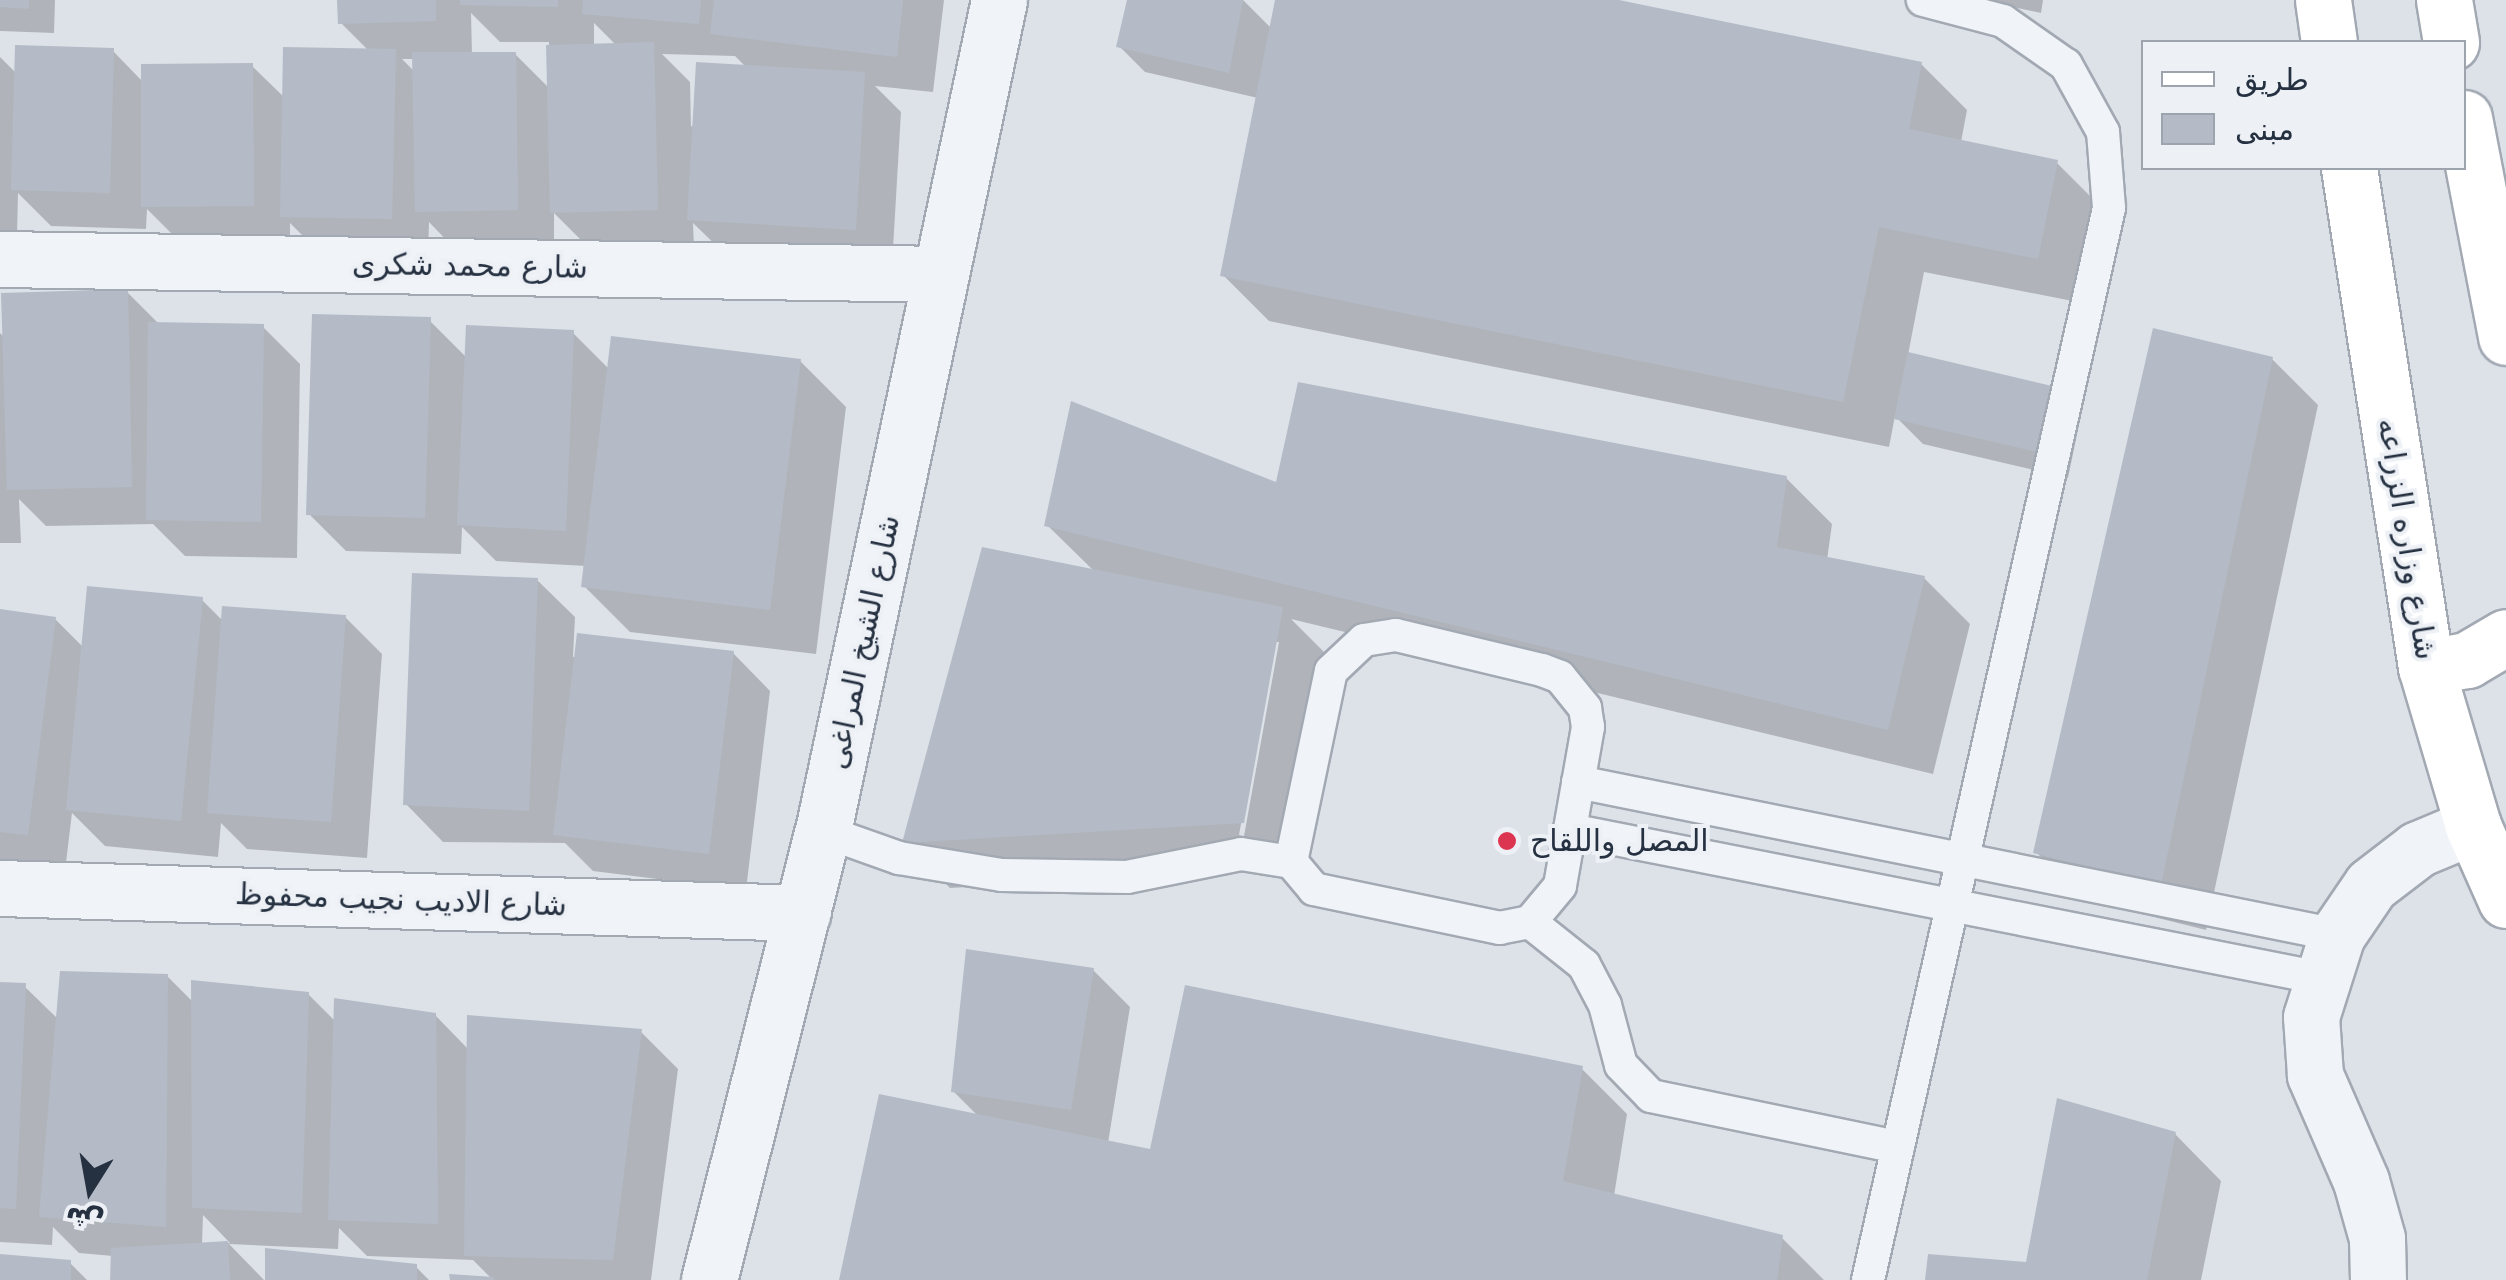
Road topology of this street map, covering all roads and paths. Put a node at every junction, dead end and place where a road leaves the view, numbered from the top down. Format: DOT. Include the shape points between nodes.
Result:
graph roads {
  1 [pos="998,0"];
  2 [pos="1923,0"];
  3 [pos="2323,0"];
  4 [pos="2444,0"];
  5 [pos="2006,11"];
  6 [pos="2329,40"];
  7 [pos="2451,40"];
  8 [pos="2466,128"];
  9 [pos="2348,170"];
  10 [pos="0,258"];
  11 [pos="940,274"];
  12 [pos="2506,336"];
  13 [pos="2506,637"];
  14 [pos="2426,667"];
  15 [pos="1578,782"];
  16 [pos="2490,822"];
  17 [pos="1570,830"];
  18 [pos="823,831"];
  19 [pos="1964,858"];
  20 [pos="1291,862"];
  21 [pos="0,888"];
  22 [pos="2506,900"];
  23 [pos="1953,906"];
  24 [pos="802,913"];
  25 [pos="1530,922"];
  26 [pos="2329,956"];
  27 [pos="1898,1146"];
  28 [pos="709,1280"];
  29 [pos="1868,1280"];
  30 [pos="2378,1280"];
  1 -- 11 [label="street, شارع الشيخ المراغى"];
  2 -- 5 [label="lane"];
  3 -- 6 [label="main road"];
  4 -- 7 [label="main road"];
  5 -- 19 [label="lane" via="2066,65 2088,97 2103,132 2109,208"];
  8 -- 12 [label="main road"];
  9 -- 14 [label="main road, شارع وزاره الزراعه"];
  10 -- 11 [label="street, شارع محمد شكرى"];
  11 -- 18 [label="street, شارع الشيخ المراغى"];
  13 -- 14 [label="main road" via="2467,660"];
  14 -- 16 [label="main road, شارع وزاره الزراعه"];
  15 -- 17 [label="lane"];
  15 -- 19 [label="lane"];
  15 -- 20 [label="lane" via="1585,708 1560,677 1379,636 1349,648 1331,671"];
  16 -- 22 [label="main road, شارع وزاره الزراعه"];
  16 -- 26 [label="street" via="2418,848 2371,885"];
  17 -- 23 [label="lane"];
  17 -- 25 [label="lane" via="1560,886"];
  18 -- 20 [label="lane" via="899,858 1002,875 1127,877 1241,854"];
  18 -- 24 [label="street, شارع الشيخ المراغى"];
  19 -- 23 [label="lane"];
  19 -- 26 [label="lane"];
  20 -- 25 [label="lane" via="1314,889 1332,894 1500,928"];
  21 -- 24 [label="street, شارع الاديب نجيب محفوظ"];
  23 -- 26 [label="lane"];
  23 -- 27 [label="lane"];
  24 -- 28 [label="street, شارع الشيخ المراغى"];
  25 -- 27 [label="lane" via="1584,965 1605,1006 1616,1056 1651,1096"];
  26 -- 30 [label="street" via="2311,1018 2316,1075 2362,1182"];
  27 -- 29 [label="lane"];
}
